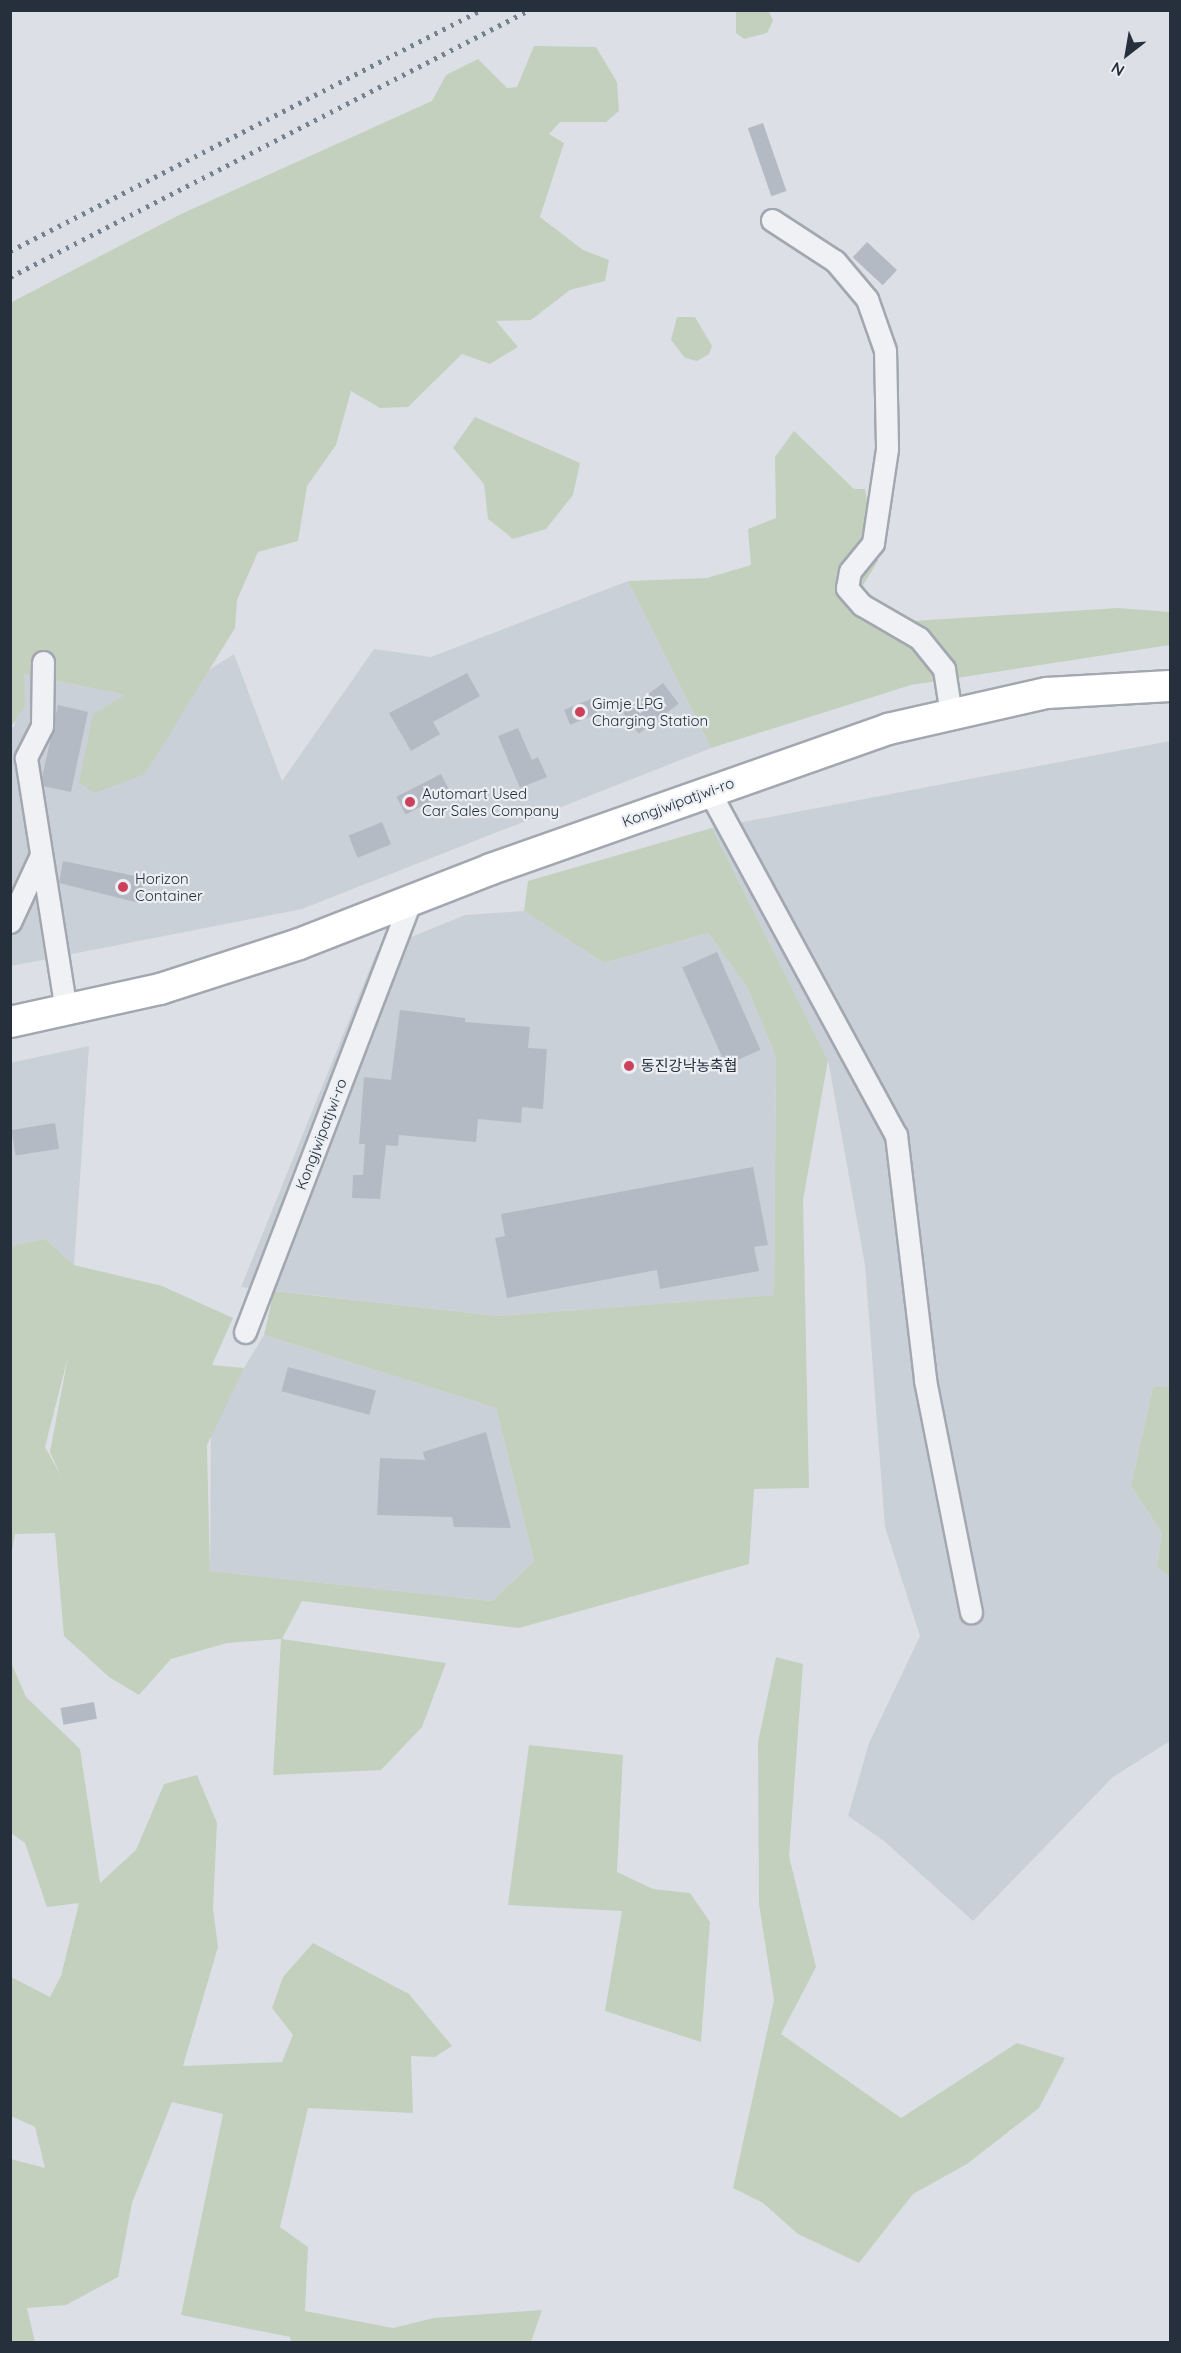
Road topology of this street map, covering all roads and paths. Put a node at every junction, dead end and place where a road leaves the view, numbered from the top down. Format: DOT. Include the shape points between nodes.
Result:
graph roads {
  1 [pos="772,220"];
  2 [pos="43,662"];
  3 [pos="1170,686"];
  4 [pos="951,714"];
  5 [pos="709,791"];
  6 [pos="41,855"];
  7 [pos="410,902"];
  8 [pos="10,922"];
  9 [pos="66,1010"];
  10 [pos="10,1022"];
  11 [pos="245,1332"];
  12 [pos="971,1612"];
  1 -- 4 [label="street" via="835,261 867,299 885,350 886,449 873,543 850,571 847,588 862,605 919,638 938,661 944,669"];
  2 -- 6 [label="street" via="42,726 26,758"];
  3 -- 4 [label="main road, Kongjwipatjwi-ro" via="1047,693"];
  4 -- 5 [label="main road, Kongjwipatjwi-ro" via="888,729"];
  5 -- 7 [label="main road, Kongjwipatjwi-ro"];
  5 -- 12 [label="street" via="896,1135 925,1380"];
  6 -- 8 [label="street"];
  6 -- 9 [label="street"];
  7 -- 9 [label="main road, Kongjwipatjwi-ro" via="299,944 160,989"];
  7 -- 11 [label="street, Kongjwipatjwi-ro"];
  9 -- 10 [label="main road, Kongjwipatjwi-ro"];
}
